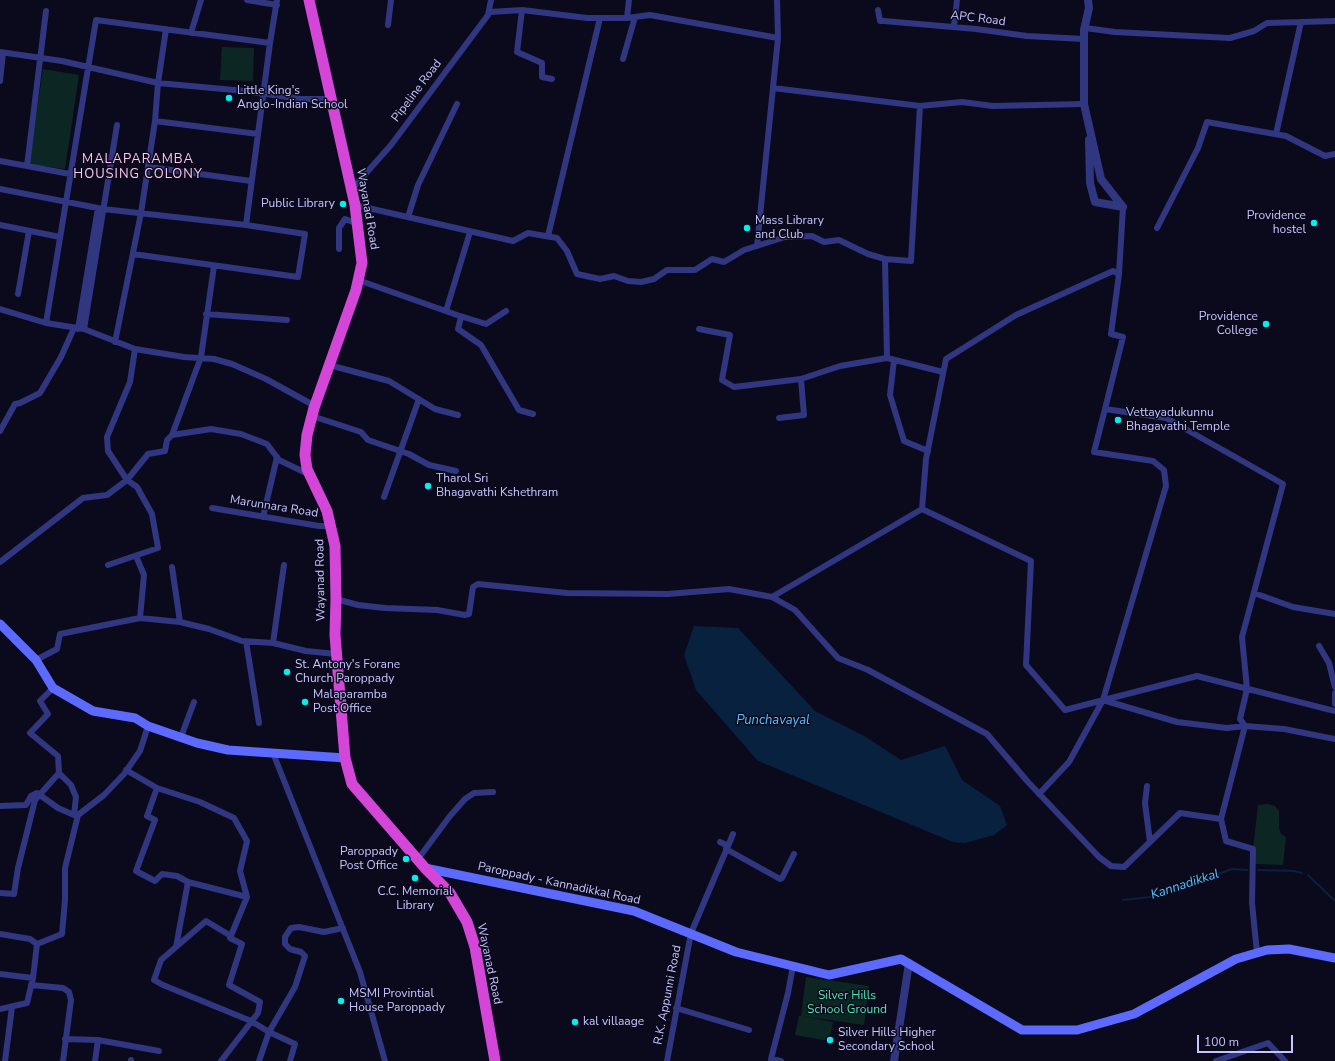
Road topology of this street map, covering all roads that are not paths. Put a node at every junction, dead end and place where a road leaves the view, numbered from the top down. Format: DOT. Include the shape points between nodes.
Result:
graph roads {
  1 [pos="201,0"];
  2 [pos="248,0"];
  3 [pos="309,0"];
  4 [pos="391,0"];
  5 [pos="491,0"];
  6 [pos="629,0"];
  7 [pos="777,0"];
  8 [pos="956,0"];
  9 [pos="1088,0"];
  10 [pos="277,2"];
  11 [pos="522,10"];
  12 [pos="878,10"];
  13 [pos="46,11"];
  14 [pos="490,12"];
  15 [pos="635,17"];
  16 [pos="600,18"];
  17 [pos="627,18"];
  18 [pos="1335,21"];
  19 [pos="1301,22"];
  20 [pos="388,25"];
  21 [pos="954,26"];
  22 [pos="1085,28"];
  23 [pos="166,29"];
  24 [pos="191,33"];
  25 [pos="778,38"];
  26 [pos="1084,38"];
  27 [pos="270,43"];
  28 [pos="2,52"];
  29 [pos="41,57"];
  30 [pos="623,59"];
  31 [pos="88,66"];
  32 [pos="552,79"];
  33 [pos="0,81"];
  34 [pos="158,83"];
  35 [pos="773,88"];
  36 [pos="264,94"];
  37 [pos="330,98"];
  38 [pos="457,104"];
  39 [pos="1084,104"];
  40 [pos="920,106"];
  41 [pos="155,121"];
  42 [pos="117,125"];
  43 [pos="1089,127"];
  44 [pos="258,134"];
  45 [pos="1276,134"];
  46 [pos="1335,154"];
  47 [pos="0,161"];
  48 [pos="27,166"];
  49 [pos="149,167"];
  50 [pos="70,174"];
  51 [pos="251,181"];
  52 [pos="0,189"];
  53 [pos="352,189"];
  54 [pos="66,202"];
  55 [pos="355,205"];
  56 [pos="1123,208"];
  57 [pos="101,209"];
  58 [pos="141,214"];
  59 [pos="408,217"];
  60 [pos="358,224"];
  61 [pos="0,225"];
  62 [pos="246,225"];
  63 [pos="1157,228"];
  64 [pos="30,231"];
  65 [pos="470,232"];
  66 [pos="548,236"];
  67 [pos="60,237"];
  68 [pos="757,246"];
  69 [pos="339,249"];
  70 [pos="133,254"];
  71 [pos="885,259"];
  72 [pos="214,266"];
  73 [pos="1119,274"];
  74 [pos="358,280"];
  75 [pos="18,294"];
  76 [pos="0,308"];
  77 [pos="506,311"];
  78 [pos="446,312"];
  79 [pos="206,314"];
  80 [pos="461,316"];
  81 [pos="287,320"];
  82 [pos="46,323"];
  83 [pos="79,329"];
  84 [pos="699,329"];
  85 [pos="115,342"];
  86 [pos="135,349"];
  87 [pos="200,357"];
  88 [pos="887,358"];
  89 [pos="894,360"];
  90 [pos="329,365"];
  91 [pos="943,372"];
  92 [pos="801,379"];
  93 [pos="419,399"];
  94 [pos="1106,408"];
  95 [pos="314,411"];
  96 [pos="533,414"];
  97 [pos="458,415"];
  98 [pos="779,418"];
  99 [pos="0,431"];
  100 [pos="172,435"];
  101 [pos="400,451"];
  102 [pos="928,451"];
  103 [pos="277,457"];
  104 [pos="456,471"];
  105 [pos="310,475"];
  106 [pos="127,480"];
  107 [pos="384,497"];
  108 [pos="212,508"];
  109 [pos="922,509"];
  110 [pos="263,517"];
  111 [pos="332,526"];
  112 [pos="136,556"];
  113 [pos="0,562"];
  114 [pos="108,565"];
  115 [pos="284,565"];
  116 [pos="172,568"];
  117 [pos="1254,593"];
  118 [pos="772,597"];
  119 [pos="336,598"];
  120 [pos="1335,614"];
  121 [pos="140,618"];
  122 [pos="180,622"];
  123 [pos="0,624"];
  124 [pos="246,641"];
  125 [pos="274,643"];
  126 [pos="1319,646"];
  127 [pos="336,654"];
  128 [pos="36,660"];
  129 [pos="1335,687"];
  130 [pos="53,688"];
  131 [pos="1247,689"];
  132 [pos="1335,693"];
  133 [pos="1103,700"];
  134 [pos="194,702"];
  135 [pos="1335,704"];
  136 [pos="1335,711"];
  137 [pos="259,723"];
  138 [pos="148,726"];
  139 [pos="1245,726"];
  140 [pos="181,738"];
  141 [pos="1335,739"];
  142 [pos="273,753"];
  143 [pos="344,758"];
  144 [pos="126,770"];
  145 [pos="59,773"];
  146 [pos="1147,786"];
  147 [pos="157,788"];
  148 [pos="493,792"];
  149 [pos="40,794"];
  150 [pos="1039,794"];
  151 [pos="0,806"];
  152 [pos="76,815"];
  153 [pos="1221,819"];
  154 [pos="733,834"];
  155 [pos="720,842"];
  156 [pos="1150,842"];
  157 [pos="727,848"];
  158 [pos="794,854"];
  159 [pos="422,864"];
  160 [pos="188,882"];
  161 [pos="0,893"];
  162 [pos="247,897"];
  163 [pos="343,928"];
  164 [pos="691,933"];
  165 [pos="0,934"];
  166 [pos="231,936"];
  167 [pos="37,944"];
  168 [pos="176,946"];
  169 [pos="1257,953"];
  170 [pos="1335,958"];
  171 [pos="909,963"];
  172 [pos="793,966"];
  173 [pos="0,974"];
  174 [pos="33,978"];
  175 [pos="31,985"];
  176 [pos="12,1007"];
  177 [pos="676,1008"];
  178 [pos="0,1009"];
  179 [pos="251,1021"];
  180 [pos="749,1030"];
  181 [pos="269,1032"];
  182 [pos="65,1039"];
  183 [pos="98,1040"];
  184 [pos="160,1051"];
  185 [pos="5,1061"];
  186 [pos="63,1061"];
  187 [pos="95,1061"];
  188 [pos="221,1061"];
  189 [pos="259,1061"];
  190 [pos="290,1061"];
  191 [pos="385,1061"];
  192 [pos="495,1061"];
  193 [pos="667,1061"];
  194 [pos="781,1061"];
  195 [pos="894,1061"];
  196 [pos="1216,1061"];
  197 [pos="1285,1061"];
  1 -- 24 [label="street"];
  2 -- 10 [label="street"];
  3 -- 37 [label="highway, Wayanad Road"];
  4 -- 20 [label="street"];
  5 -- 14 [label="street"];
  6 -- 17 [label="street"];
  7 -- 25 [label="street"];
  8 -- 21 [label="street"];
  9 -- 22 [label="street"];
  10 -- 27 [label="street"];
  11 -- 14 [label="street"];
  11 -- 16 [label="street"];
  11 -- 32 [label="street" via="518,52 542,63 542,77"];
  12 -- 21 [label="street, APC Road" via="880,21"];
  13 -- 29 [label="street"];
  14 -- 53 [label="street, Pipeline Road" via="390,145"];
  15 -- 17 [label="street"];
  15 -- 25 [label="street" via="650,14"];
  15 -- 30 [label="street"];
  16 -- 17 [label="street"];
  16 -- 66 [label="street"];
  18 -- 19 [label="street"];
  19 -- 22 [label="street" via="1267,23 1254,31 1230,38"];
  19 -- 45 [label="street"];
  21 -- 26 [label="street, APC Road" via="1027,36"];
  22 -- 26 [label="street"];
  23 -- 24 [label="street"];
  23 -- 31 [label="street" via="96,20"];
  23 -- 34 [label="street"];
  24 -- 27 [label="street"];
  25 -- 35 [label="street"];
  26 -- 39 [label="street"];
  27 -- 36 [label="street"];
  28 -- 29 [label="street"];
  28 -- 33 [label="street"];
  29 -- 31 [label="street"];
  29 -- 48 [label="street"];
  31 -- 34 [label="street"];
  31 -- 50 [label="street"];
  34 -- 36 [label="street"];
  34 -- 41 [label="street"];
  35 -- 40 [label="street"];
  35 -- 68 [label="street"];
  36 -- 37 [label="street"];
  36 -- 44 [label="street"];
  37 -- 53 [label="highway, Wayanad Road"];
  38 -- 59 [label="street" via="418,185"];
  39 -- 40 [label="street" via="993,106 962,102"];
  39 -- 43 [label="street"];
  40 -- 71 [label="street" via="911,261"];
  41 -- 44 [label="street"];
  41 -- 49 [label="street"];
  42 -- 57 [label="street"];
  43 -- 56 [label="street" via="1101,179"];
  43 -- 56 [label="street" via="1090,183 1094,202"];
  44 -- 51 [label="street"];
  45 -- 46 [label="street" via="1286,136 1325,156"];
  45 -- 63 [label="street" via="1208,122 1198,148"];
  47 -- 48 [label="street"];
  48 -- 50 [label="street"];
  49 -- 51 [label="street"];
  49 -- 58 [label="street"];
  50 -- 54 [label="street"];
  51 -- 62 [label="street"];
  52 -- 54 [label="street"];
  53 -- 55 [label="highway, Wayanad Road"];
  54 -- 57 [label="street"];
  54 -- 67 [label="street"];
  55 -- 59 [label="street"];
  55 -- 60 [label="highway, Wayanad Road"];
  56 -- 73 [label="street"];
  57 -- 58 [label="street"];
  57 -- 83 [label="street"];
  58 -- 62 [label="street"];
  58 -- 70 [label="street"];
  59 -- 65 [label="street"];
  60 -- 69 [label="street" via="345,219 339,228"];
  60 -- 74 [label="highway, Wayanad Road" via="362,263"];
  61 -- 64 [label="street"];
  62 -- 72 [label="street" via="305,234 298,277"];
  64 -- 67 [label="street"];
  64 -- 75 [label="street"];
  65 -- 66 [label="street" via="513,241 528,233"];
  65 -- 78 [label="street"];
  66 -- 68 [label="street" via="557,238 567,251 577,274 600,279 614,276 641,282 654,279 667,270 695,270 712,259 724,262 744,250"];
  67 -- 82 [label="street"];
  68 -- 71 [label="street" via="785,237 812,236 824,242 839,240"];
  70 -- 72 [label="street"];
  70 -- 85 [label="street"];
  71 -- 88 [label="street"];
  72 -- 79 [label="street"];
  73 -- 91 [label="street" via="1113,271 1016,315 946,359"];
  73 -- 94 [label="street" via="1110,334 1123,337"];
  74 -- 78 [label="street"];
  74 -- 90 [label="highway, Wayanad Road"];
  76 -- 82 [label="street"];
  77 -- 80 [label="street" via="486,324"];
  78 -- 80 [label="street"];
  79 -- 81 [label="street"];
  79 -- 87 [label="street"];
  80 -- 96 [label="street" via="458,329 482,346 519,410"];
  82 -- 83 [label="street"];
  83 -- 85 [label="street"];
  83 -- 99 [label="street" via="40,392 20,404 15,404"];
  84 -- 92 [label="street" via="730,335 722,380 734,387"];
  85 -- 86 [label="street"];
  86 -- 87 [label="street"];
  86 -- 106 [label="street" via="130,382 107,438 108,451"];
  87 -- 95 [label="street" via="232,364 266,379"];
  87 -- 100 [label="street"];
  88 -- 89 [label="street"];
  88 -- 92 [label="street" via="840,366"];
  89 -- 91 [label="street"];
  89 -- 102 [label="street" via="890,395 904,441"];
  90 -- 93 [label="street" via="389,381"];
  90 -- 95 [label="highway, Wayanad Road"];
  91 -- 102 [label="street"];
  92 -- 98 [label="street" via="804,415"];
  93 -- 97 [label="street" via="435,409"];
  93 -- 101 [label="street"];
  94 -- 117 [label="street" via="1166,418 1283,484"];
  94 -- 133 [label="street" via="1094,452 1153,461 1164,470 1166,486"];
  95 -- 101 [label="street" via="361,432 368,440"];
  95 -- 105 [label="highway, Wayanad Road" via="305,455"];
  100 -- 103 [label="street" via="211,429 241,434 267,444"];
  100 -- 106 [label="street" via="167,440 165,451 148,454"];
  101 -- 104 [label="street" via="429,464"];
  101 -- 107 [label="street"];
  102 -- 109 [label="street"];
  103 -- 105 [label="street"];
  103 -- 110 [label="street"];
  105 -- 111 [label="highway, Wayanad Road"];
  106 -- 112 [label="street" via="137,487 152,514 158,548"];
  106 -- 113 [label="street" via="107,494 83,498"];
  108 -- 110 [label="street, Marunnara Road"];
  109 -- 118 [label="street"];
  109 -- 133 [label="street" via="1031,561 1026,665 1065,710"];
  110 -- 111 [label="street, Marunnara Road"];
  111 -- 119 [label="highway, Wayanad Road"];
  112 -- 114 [label="street"];
  112 -- 121 [label="street" via="144,575"];
  115 -- 125 [label="street"];
  116 -- 122 [label="street"];
  117 -- 120 [label="street" via="1293,606"];
  117 -- 131 [label="street" via="1242,637"];
  118 -- 119 [label="street" via="729,589 668,594 567,593 478,584 473,587 469,614 465,615 437,610 358,605"];
  118 -- 150 [label="street" via="795,610 838,658 868,670 987,734"];
  119 -- 127 [label="highway, Wayanad Road"];
  121 -- 122 [label="street"];
  121 -- 128 [label="street" via="60,634 57,649"];
  122 -- 124 [label="street"];
  123 -- 128 [label="main road"];
  124 -- 125 [label="street"];
  124 -- 137 [label="street"];
  125 -- 127 [label="street" via="312,652"];
  126 -- 129 [label="street" via="1329,663"];
  127 -- 143 [label="highway, Wayanad Road"];
  128 -- 130 [label="main road"];
  130 -- 138 [label="main road" via="93,711 135,718"];
  130 -- 145 [label="street" via="40,701 48,714 30,733 58,756"];
  131 -- 133 [label="street" via="1197,676"];
  131 -- 136 [label="street"];
  131 -- 139 [label="street" via="1240,719"];
  132 -- 135 [label="street"];
  133 -- 139 [label="street" via="1177,722 1227,728"];
  133 -- 150 [label="street" via="1069,762"];
  134 -- 140 [label="street"];
  138 -- 140 [label="main road"];
  138 -- 144 [label="street" via="140,751"];
  139 -- 141 [label="street" via="1284,729"];
  139 -- 153 [label="street"];
  140 -- 142 [label="main road" via="228,750"];
  142 -- 143 [label="main road"];
  142 -- 163 [label="street"];
  143 -- 159 [label="highway, Wayanad Road" via="352,784"];
  144 -- 147 [label="street"];
  144 -- 152 [label="street" via="104,795"];
  145 -- 149 [label="street"];
  145 -- 152 [label="street" via="71,786 76,797"];
  146 -- 156 [label="street" via="1145,803"];
  147 -- 160 [label="street" via="147,816 155,820 136,871 155,880 162,874 177,876"];
  147 -- 162 [label="street" via="200,802 234,818 247,841 240,871"];
  148 -- 159 [label="street" via="474,793 464,799 450,816"];
  149 -- 151 [label="street" via="33,794 26,805"];
  149 -- 152 [label="street" via="58,808"];
  149 -- 161 [label="street" via="35,800 14,894"];
  150 -- 156 [label="street" via="1099,857 1112,866 1124,867"];
  152 -- 167 [label="street" via="65,868 62,934"];
  153 -- 156 [label="street" via="1180,813"];
  153 -- 169 [label="street" via="1226,841 1253,849 1252,903"];
  154 -- 157 [label="street, R.K. Appunni Road"];
  155 -- 157 [label="street"];
  157 -- 158 [label="street" via="780,878"];
  157 -- 164 [label="street, R.K. Appunni Road"];
  159 -- 164 [label="main road, Paroppady - Kannadikkal Road" via="634,911"];
  159 -- 192 [label="highway, Wayanad Road" via="450,893 467,922 475,947"];
  160 -- 162 [label="street"];
  160 -- 168 [label="street"];
  162 -- 166 [label="street"];
  163 -- 181 [label="street" via="324,932 291,928 285,937 285,944 306,956 295,987"];
  163 -- 191 [label="street" via="360,972"];
  164 -- 172 [label="main road, Paroppady - Kannadikkal Road" via="736,952"];
  164 -- 177 [label="street, R.K. Appunni Road"];
  165 -- 167 [label="street" via="30,939"];
  166 -- 168 [label="street" via="206,921"];
  166 -- 179 [label="street" via="230,938 242,944 229,985 260,1002 258,1013"];
  167 -- 174 [label="street"];
  168 -- 179 [label="street" via="160,960 154,980"];
  169 -- 170 [label="main road, Paroppady - Kannadikkal Road" via="1289,949"];
  169 -- 171 [label="main road, Paroppady - Kannadikkal Road" via="1236,959 1134,1014 1077,1030 1022,1030"];
  171 -- 172 [label="main road, Paroppady - Kannadikkal Road" via="901,959 829,975"];
  171 -- 195 [label="street"];
  172 -- 194 [label="street" via="771,1058"];
  173 -- 174 [label="street"];
  174 -- 175 [label="street"];
  175 -- 176 [label="street" via="27,1003"];
  175 -- 182 [label="street" via="63,988 69,992"];
  176 -- 178 [label="street"];
  176 -- 185 [label="street"];
  177 -- 180 [label="street"];
  177 -- 193 [label="street, R.K. Appunni Road"];
  179 -- 181 [label="street"];
  179 -- 188 [label="street"];
  181 -- 189 [label="street"];
  181 -- 190 [label="street" via="295,1044"];
  182 -- 183 [label="street"];
  182 -- 186 [label="street"];
  183 -- 184 [label="street"];
  183 -- 187 [label="street"];
  196 -- 197 [label="street" via="1268,1043"];
}
